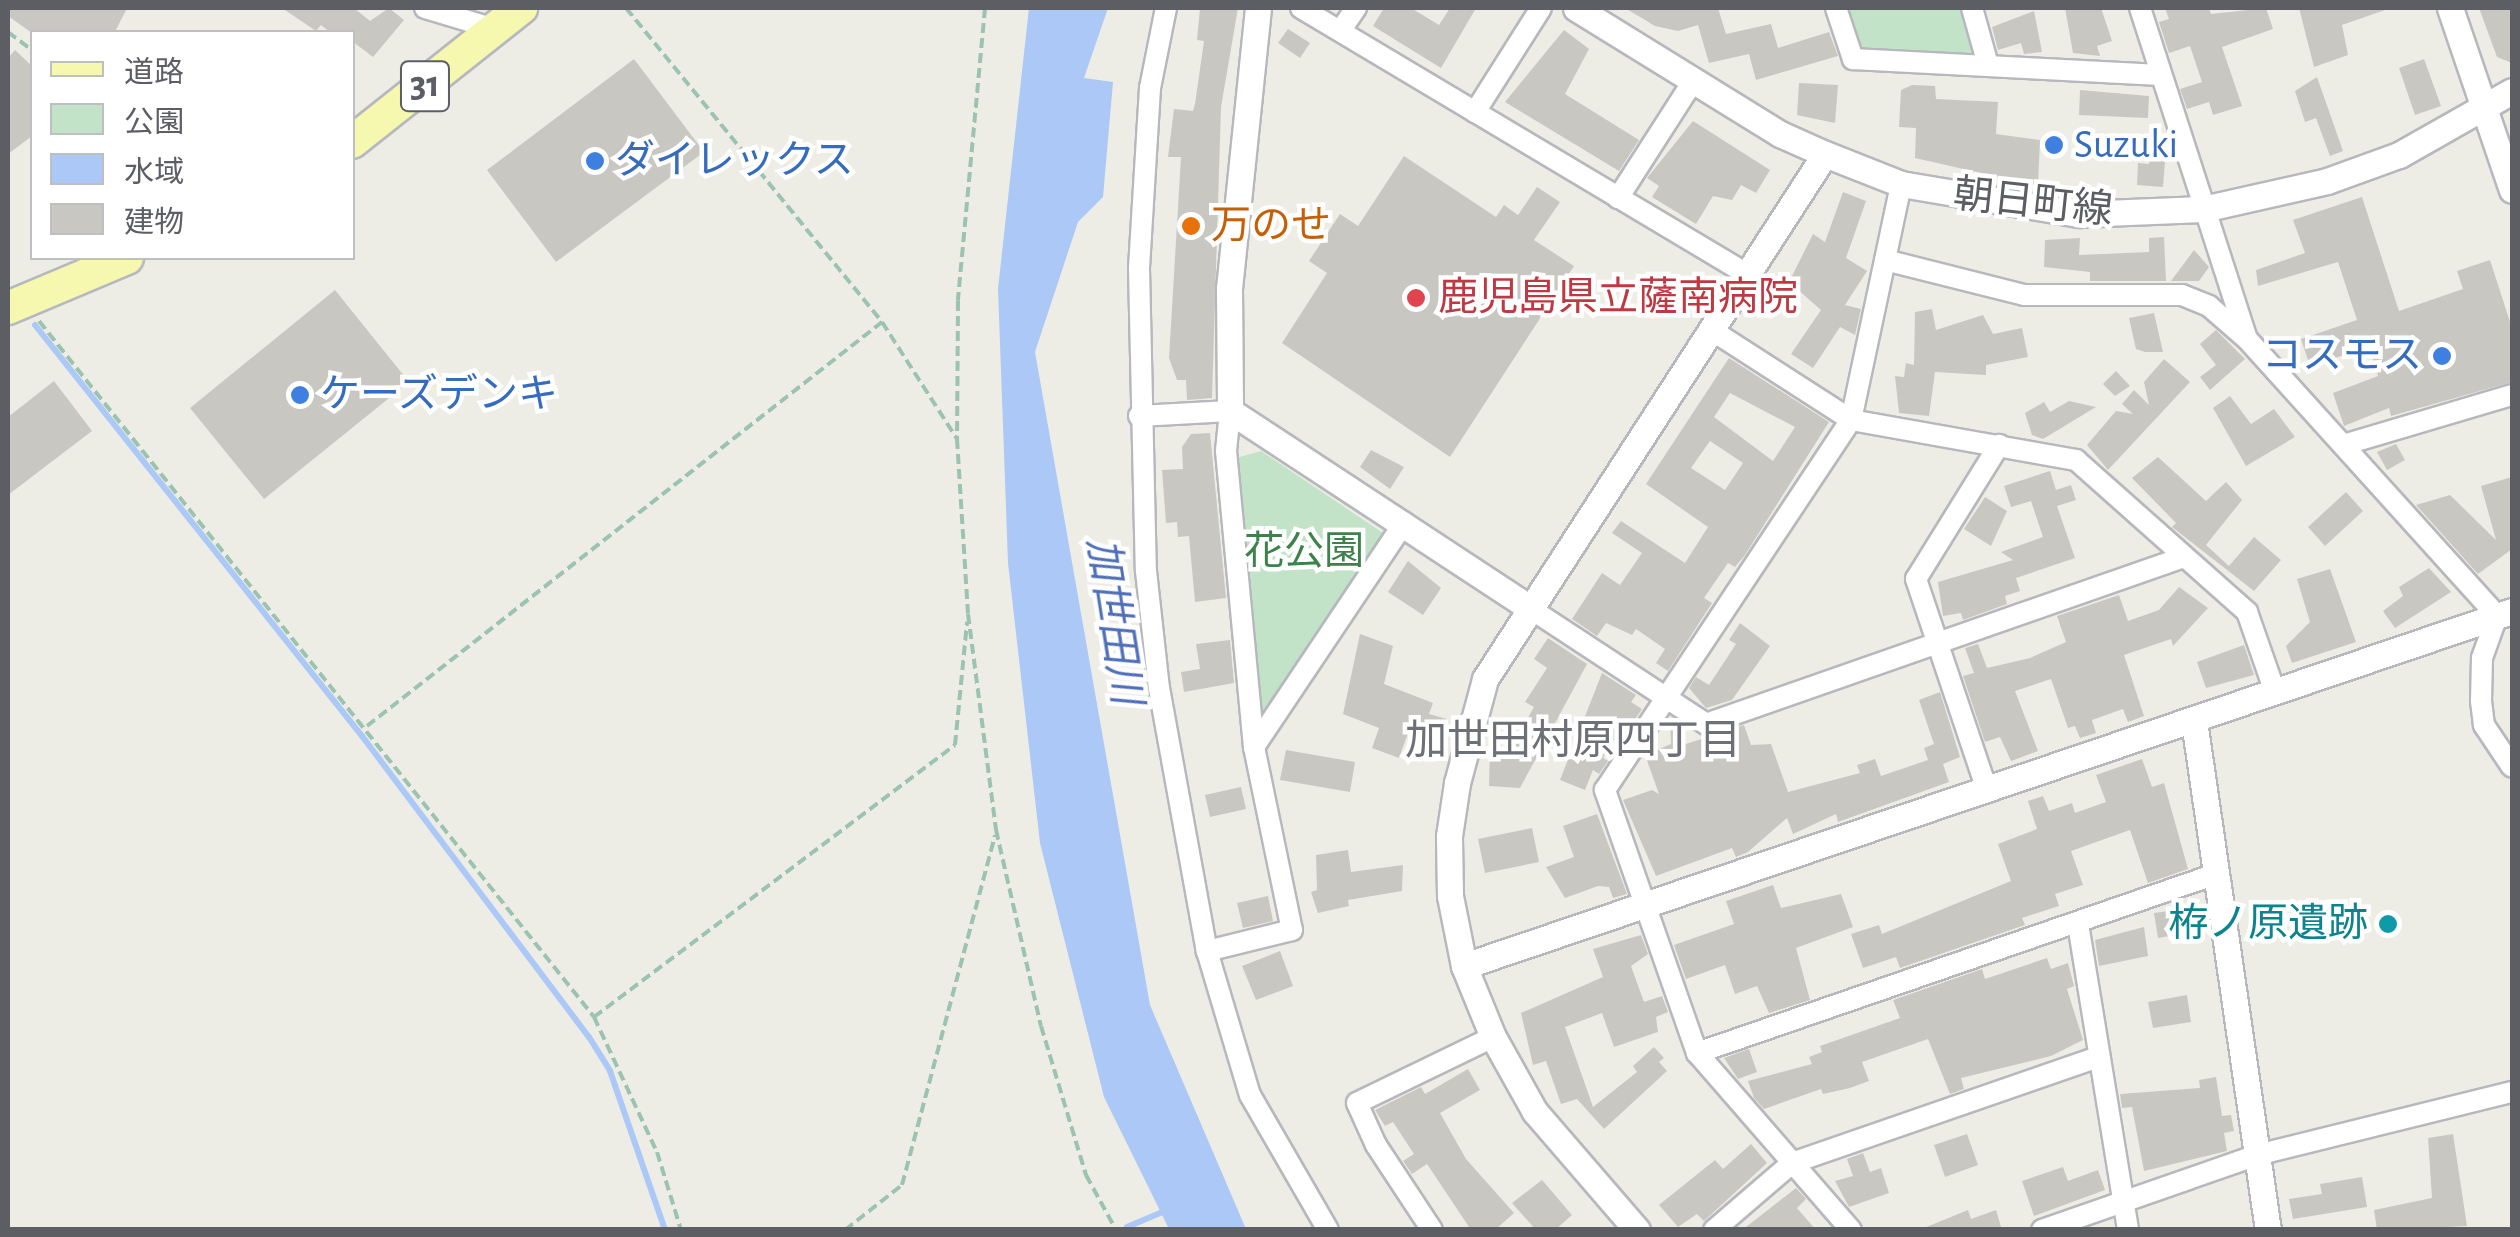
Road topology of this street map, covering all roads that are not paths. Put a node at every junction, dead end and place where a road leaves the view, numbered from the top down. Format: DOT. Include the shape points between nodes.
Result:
graph roads {
  1 [pos="425,8"];
  2 [pos="521,8"];
  3 [pos="1166,8"];
  4 [pos="1258,8"];
  5 [pos="1301,8"];
  6 [pos="1356,8"];
  7 [pos="1541,8"];
  8 [pos="1576,8"];
  9 [pos="1836,8"];
  10 [pos="1972,8"];
  11 [pos="2140,8"];
  12 [pos="2450,8"];
  13 [pos="496,29"];
  14 [pos="1341,30"];
  15 [pos="1988,65"];
  16 [pos="2160,75"];
  17 [pos="1693,81"];
  18 [pos="2512,91"];
  19 [pos="2484,108"];
  20 [pos="1475,112"];
  21 [pos="355,140"];
  22 [pos="1825,154"];
  23 [pos="1901,184"];
  24 [pos="2512,190"];
  25 [pos="1618,198"];
  26 [pos="2203,209"];
  27 [pos="122,260"];
  28 [pos="1885,260"];
  29 [pos="1745,273"];
  30 [pos="15,305"];
  31 [pos="1710,329"];
  32 [pos="2247,339"];
  33 [pos="2512,395"];
  34 [pos="1230,411"];
  35 [pos="1138,416"];
  36 [pos="1851,420"];
  37 [pos="2000,445"];
  38 [pos="2343,445"];
  39 [pos="1404,523"];
  40 [pos="2184,557"];
  41 [pos="1528,606"];
  42 [pos="2505,614"];
  43 [pos="1939,642"];
  44 [pos="2276,692"];
  45 [pos="1666,700"];
  46 [pos="2194,721"];
  47 [pos="1254,747"];
  48 [pos="2512,767"];
  49 [pos="1987,790"];
  50 [pos="2213,875"];
  51 [pos="1647,908"];
  52 [pos="2078,924"];
  53 [pos="1207,950"];
  54 [pos="1464,966"];
  55 [pos="1493,1038"];
  56 [pos="1697,1053"];
  57 [pos="2098,1057"];
  58 [pos="2512,1092"];
  59 [pos="2256,1155"];
  60 [pos="1792,1163"];
  61 [pos="2123,1200"];
  62 [pos="1328,1230"];
  63 [pos="1432,1230"];
  64 [pos="1637,1230"];
  65 [pos="1714,1230"];
  66 [pos="1850,1230"];
  67 [pos="2042,1230"];
  68 [pos="2128,1230"];
  69 [pos="2268,1230"];
  1 -- 13 [label="street"];
  2 -- 13 [label="main road, 31"];
  3 -- 35 [label="street" via="1150,88"];
  4 -- 34 [label="street" via="1229,288"];
  5 -- 14 [label="street"];
  6 -- 14 [label="street"];
  7 -- 20 [label="street"];
  8 -- 17 [label="street, 朝日町線"];
  9 -- 15 [label="street" via="1853,59"];
  10 -- 15 [label="street"];
  11 -- 16 [label="street"];
  12 -- 19 [label="street"];
  13 -- 21 [label="main road, 31"];
  14 -- 20 [label="street"];
  15 -- 16 [label="street"];
  16 -- 26 [label="street"];
  17 -- 22 [label="street, 朝日町線"];
  17 -- 25 [label="street"];
  18 -- 19 [label="street, 朝日町線"];
  19 -- 24 [label="street"];
  19 -- 26 [label="street, 朝日町線" via="2399,155 2326,182"];
  20 -- 25 [label="street"];
  22 -- 23 [label="street, 朝日町線"];
  22 -- 29 [label="street"];
  23 -- 26 [label="street, 朝日町線" via="2079,214"];
  23 -- 28 [label="street"];
  25 -- 29 [label="street"];
  26 -- 32 [label="street"];
  27 -- 30 [label="main road"];
  28 -- 32 [label="street" via="2024,294 2182,296 2209,306"];
  28 -- 36 [label="street"];
  29 -- 31 [label="street"];
  31 -- 36 [label="street"];
  31 -- 41 [label="street"];
  32 -- 38 [label="street"];
  33 -- 38 [label="street"];
  34 -- 35 [label="street"];
  34 -- 39 [label="street"];
  34 -- 47 [label="street" via="1226,451"];
  35 -- 53 [label="street" via="1160,688"];
  36 -- 37 [label="street"];
  36 -- 45 [label="street"];
  37 -- 40 [label="street" via="2076,460"];
  37 -- 43 [label="street" via="1916,579"];
  38 -- 42 [label="street"];
  39 -- 41 [label="street"];
  39 -- 47 [label="street"];
  40 -- 43 [label="street"];
  40 -- 44 [label="street" via="2247,612"];
  41 -- 45 [label="street"];
  41 -- 54 [label="street" via="1485,679 1457,782 1450,896"];
  42 -- 44 [label="street"];
  42 -- 48 [label="street" via="2482,658 2481,700 2484,726"];
  43 -- 45 [label="street" via="1706,724"];
  43 -- 49 [label="street"];
  44 -- 46 [label="street"];
  45 -- 51 [label="street" via="1605,790"];
  46 -- 49 [label="street"];
  46 -- 50 [label="street"];
  47 -- 53 [label="street" via="1292,930"];
  49 -- 51 [label="street"];
  50 -- 52 [label="street"];
  50 -- 59 [label="street"];
  51 -- 54 [label="street"];
  51 -- 56 [label="street"];
  52 -- 56 [label="street"];
  52 -- 57 [label="street"];
  53 -- 62 [label="street" via="1250,1095"];
  54 -- 55 [label="street"];
  55 -- 63 [label="street" via="1357,1103 1376,1146"];
  55 -- 64 [label="street" via="1535,1112"];
  56 -- 60 [label="street"];
  57 -- 60 [label="street"];
  57 -- 61 [label="street"];
  58 -- 59 [label="street"];
  59 -- 61 [label="street"];
  59 -- 69 [label="street"];
  60 -- 65 [label="street"];
  60 -- 66 [label="street"];
  61 -- 67 [label="street"];
  61 -- 68 [label="street"];
}
